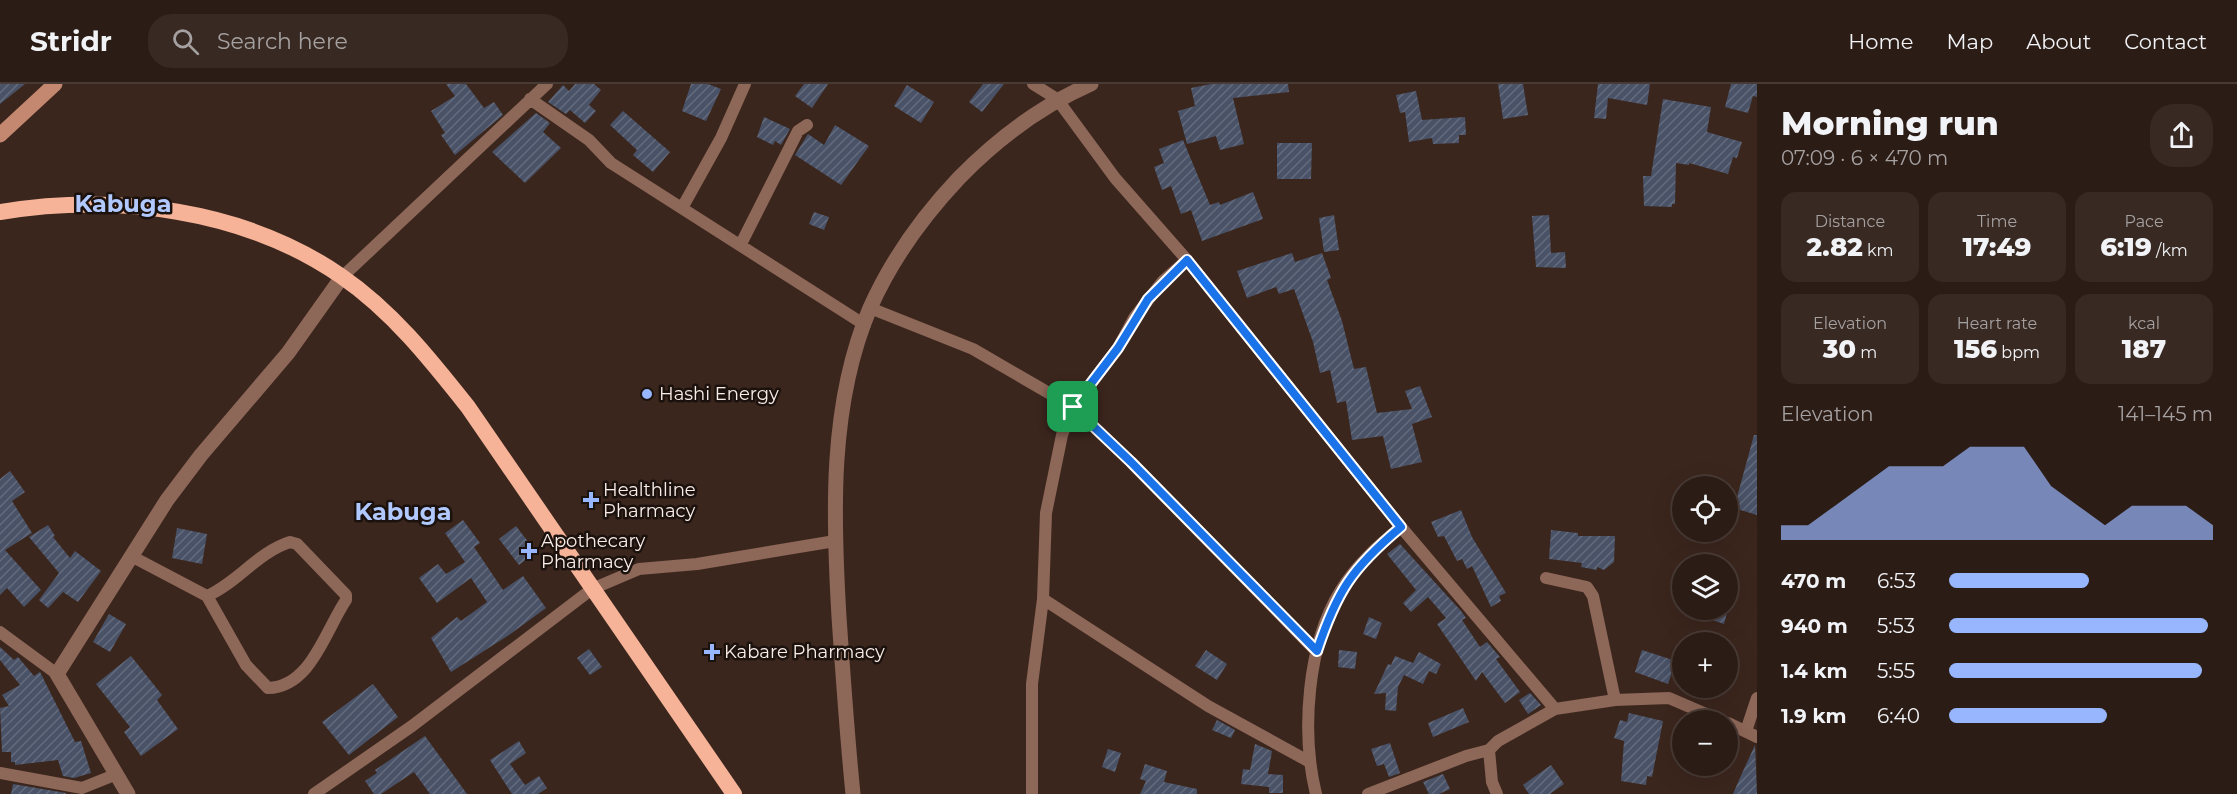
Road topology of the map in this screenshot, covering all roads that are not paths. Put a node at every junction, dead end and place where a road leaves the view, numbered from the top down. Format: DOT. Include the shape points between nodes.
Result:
graph roads {
  1 [pos="53,84"];
  2 [pos="547,84"];
  3 [pos="745,84"];
  4 [pos="1033,84"];
  5 [pos="1092,84"];
  6 [pos="530,99"];
  7 [pos="1057,99"];
  8 [pos="807,124"];
  9 [pos="0,127"];
  10 [pos="0,135"];
  11 [pos="682,208"];
  12 [pos="0,212"];
  13 [pos="741,244"];
  14 [pos="1187,260"];
  15 [pos="342,277"];
  16 [pos="870,308"];
  17 [pos="864,325"];
  18 [pos="1073,407"];
  19 [pos="1401,527"];
  20 [pos="835,542"];
  21 [pos="131,556"];
  22 [pos="1546,578"];
  23 [pos="592,589"];
  24 [pos="207,596"];
  25 [pos="1043,599"];
  26 [pos="0,632"];
  27 [pos="1317,651"];
  28 [pos="57,674"];
  29 [pos="1757,698"];
  30 [pos="1615,700"];
  31 [pos="1554,709"];
  32 [pos="1696,710"];
  33 [pos="1738,727"];
  34 [pos="1746,731"];
  35 [pos="1757,738"];
  36 [pos="1489,750"];
  37 [pos="1308,761"];
  38 [pos="0,772"];
  39 [pos="117,774"];
  40 [pos="128,794"];
  41 [pos="314,794"];
  42 [pos="734,794"];
  43 [pos="853,794"];
  44 [pos="1032,794"];
  45 [pos="1316,794"];
  46 [pos="1368,794"];
  47 [pos="1497,794"];
  1 -- 9 [label="street"];
  1 -- 10 [label="main road"];
  2 -- 6 [label="street"];
  3 -- 11 [label="street" via="721,138"];
  4 -- 7 [label="street"];
  5 -- 7 [label="street"];
  6 -- 11 [label="street" via="590,140 611,163"];
  6 -- 15 [label="street"];
  7 -- 14 [label="street" via="1115,178"];
  7 -- 16 [label="street" via="1019,125 935,202"];
  8 -- 13 [label="street" via="798,131"];
  11 -- 13 [label="street"];
  12 -- 15 [label="highway" via="123,204 163,208 243,228 300,252"];
  13 -- 17 [label="street"];
  14 -- 18 [label="street" via="1148,299 1118,348"];
  14 -- 19 [label="street"];
  15 -- 21 [label="street" via="288,353 174,491"];
  15 -- 23 [label="highway" via="424,351 468,407"];
  16 -- 17 [label="street"];
  16 -- 18 [label="street" via="973,349"];
  17 -- 20 [label="street" via="845,397 838,452"];
  18 -- 25 [label="street" via="1062,435 1046,513"];
  18 -- 27 [label="street"];
  19 -- 27 [label="street" via="1360,565 1341,590"];
  19 -- 31 [label="street"];
  20 -- 23 [label="street" via="639,569"];
  20 -- 43 [label="street"];
  21 -- 24 [label="street"];
  21 -- 28 [label="street"];
  22 -- 30 [label="street" via="1587,587 1593,596"];
  23 -- 41 [label="street" via="412,726"];
  23 -- 42 [label="highway"];
  24 -- 24 [label="street" via="224,589 268,553 290,542 297,544 346,596 316,654 285,686 268,688 246,665"];
  25 -- 37 [label="street" via="1208,706"];
  25 -- 44 [label="street" via="1032,684"];
  26 -- 28 [label="street"];
  27 -- 37 [label="street"];
  28 -- 39 [label="street"];
  29 -- 34 [label="street"];
  30 -- 31 [label="street"];
  30 -- 32 [label="street" via="1669,699"];
  31 -- 36 [label="street"];
  33 -- 34 [label="street"];
  34 -- 35 [label="street"];
  36 -- 46 [label="street"];
  36 -- 47 [label="street"];
  37 -- 45 [label="street"];
  38 -- 39 [label="street" via="82,788"];
  39 -- 40 [label="street"];
}
